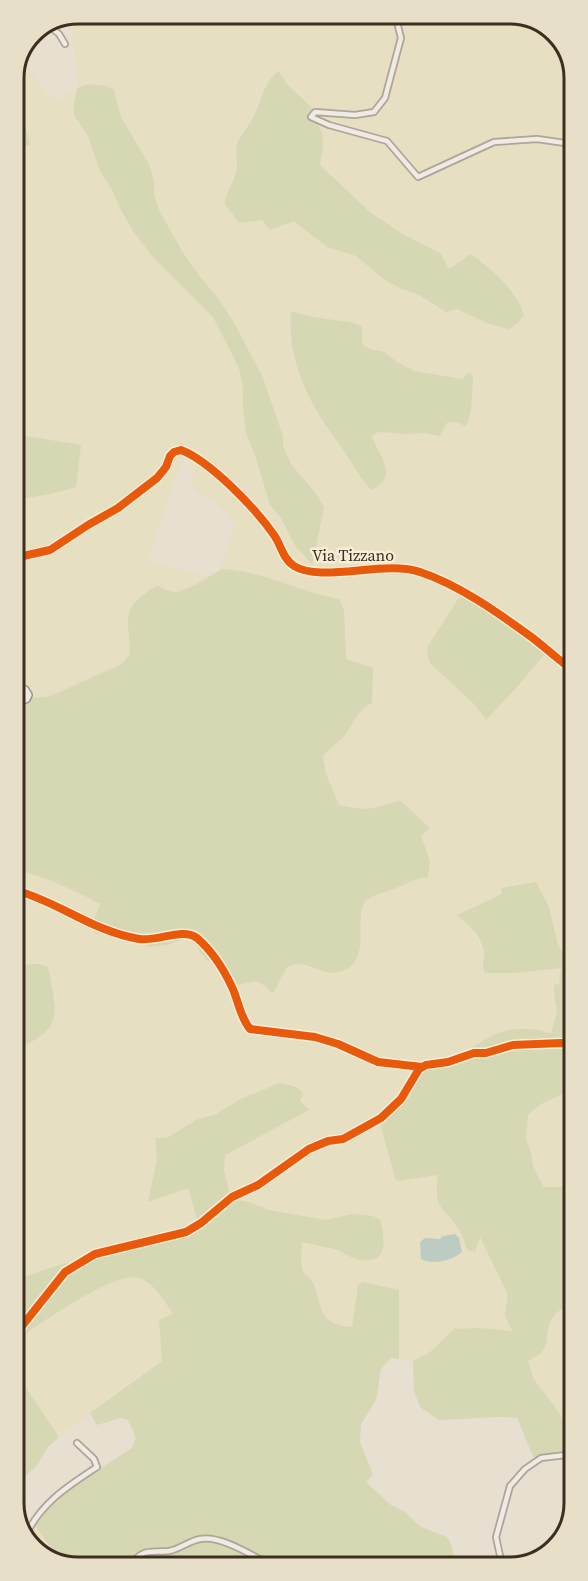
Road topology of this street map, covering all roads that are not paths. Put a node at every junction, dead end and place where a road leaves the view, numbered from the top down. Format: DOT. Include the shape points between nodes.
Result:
graph roads {
  1 [pos="398,24"];
  2 [pos="54,30"];
  3 [pos="65,44"];
  4 [pos="564,143"];
  5 [pos="24,556"];
  6 [pos="564,663"];
  7 [pos="24,892"];
  8 [pos="564,1043"];
  9 [pos="422,1066"];
  10 [pos="24,1323"];
  11 [pos="77,1443"];
  12 [pos="564,1455"];
  13 [pos="30,1528"];
  14 [pos="138,1557"];
  15 [pos="255,1557"];
  16 [pos="500,1557"];
  1 -- 4 [label="street" via="401,38 385,98 374,112 315,112 311,117 387,141 418,177 494,142 537,139"];
  2 -- 3 [label="street"];
  5 -- 6 [label="street, Via Tizzano" via="57,547 125,504 157,478 170,456 181,450 236,492 274,535 293,565 313,571 397,568 419,572 480,603"];
  7 -- 9 [label="street" via="120,935 141,940 182,933 194,936 231,986 250,1029 315,1037 378,1062"];
  8 -- 9 [label="street" via="513,1046"];
  9 -- 10 [label="street" via="401,1099 381,1118 343,1139 309,1149 258,1185 232,1197 186,1232 95,1254 65,1272"];
  11 -- 13 [label="street" via="97,1467 57,1494"];
  12 -- 16 [label="street" via="541,1458 525,1468 510,1486 496,1537"];
  14 -- 15 [label="street" via="146,1551 171,1551 200,1539 226,1542"];
}
